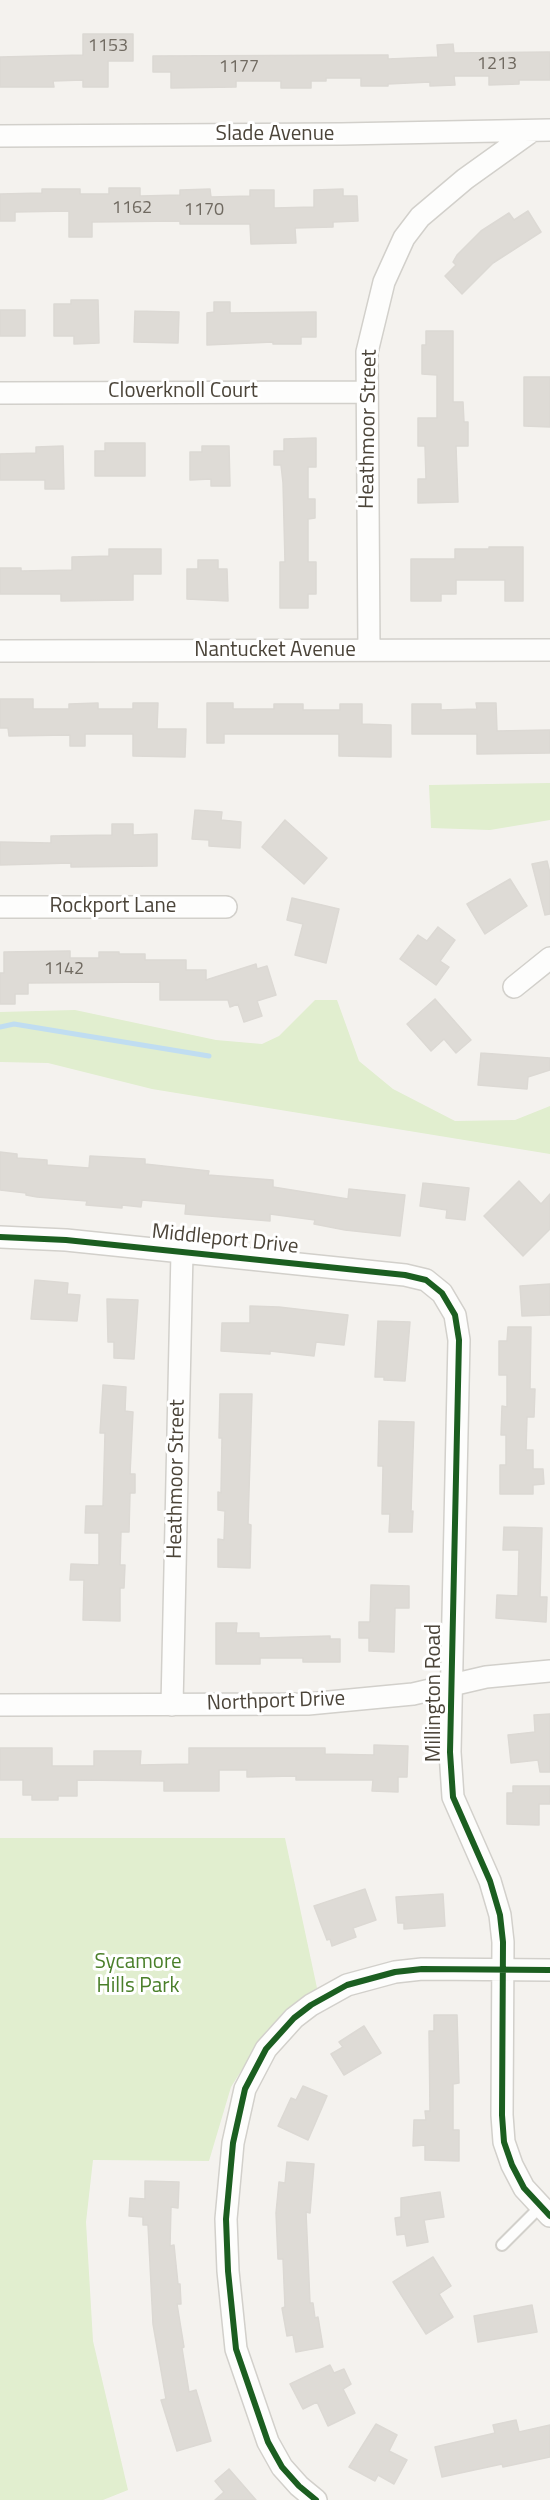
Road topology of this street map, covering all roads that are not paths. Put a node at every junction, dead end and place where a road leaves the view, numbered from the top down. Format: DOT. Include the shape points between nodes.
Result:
graph roads {
  1 [pos="541,131"];
  2 [pos="0,136"];
  3 [pos="367,392"];
  4 [pos="0,393"];
  5 [pos="550,650"];
  6 [pos="0,651"];
  7 [pos="369,651"];
  8 [pos="0,907"];
  9 [pos="226,907"];
  10 [pos="550,958"];
  11 [pos="514,987"];
  12 [pos="0,1237"];
  13 [pos="182,1252"];
  14 [pos="442,1293"];
  15 [pos="550,1671"];
  16 [pos="453,1684"];
  17 [pos="0,1705"];
  18 [pos="172,1705"];
  19 [pos="502,1970"];
  20 [pos="550,1970"];
  21 [pos="545,2211"];
  22 [pos="502,2245"];
  23 [pos="316,2500"];
  1 -- 2 [label="street, Slade Avenue"];
  1 -- 3 [label="street, Heathmoor Street" via="465,179 420,217 404,238 377,305 367,352"];
  3 -- 4 [label="street, Cloverknoll Court"];
  3 -- 7 [label="street, Heathmoor Street"];
  5 -- 7 [label="street, Nantucket Avenue"];
  6 -- 7 [label="street, Nantucket Avenue"];
  8 -- 9 [label="street, Rockport Lane"];
  10 -- 11 [label="street"];
  12 -- 13 [label="street, Middleport Drive"];
  13 -- 14 [label="street, Middleport Drive" via="405,1275 426,1280"];
  13 -- 18 [label="street, Heathmoor Street"];
  14 -- 16 [label="street, Millington Road" via="455,1315 459,1340"];
  15 -- 16 [label="street, Northport Drive"];
  16 -- 18 [label="street, Northport Drive" via="412,1694 308,1704"];
  16 -- 19 [label="street, Millington Road" via="453,1797 497,1904 503,1942"];
  17 -- 18 [label="street, Northport Drive"];
  19 -- 20 [label="street"];
  19 -- 21 [label="street, Millington Road" via="504,2142 524,2188"];
  19 -- 23 [label="street" via="422,1969 347,1985 294,2018 266,2049 245,2089 233,2143 226,2219 236,2349 268,2442 282,2467"];
  21 -- 22 [label="lane"];
}
